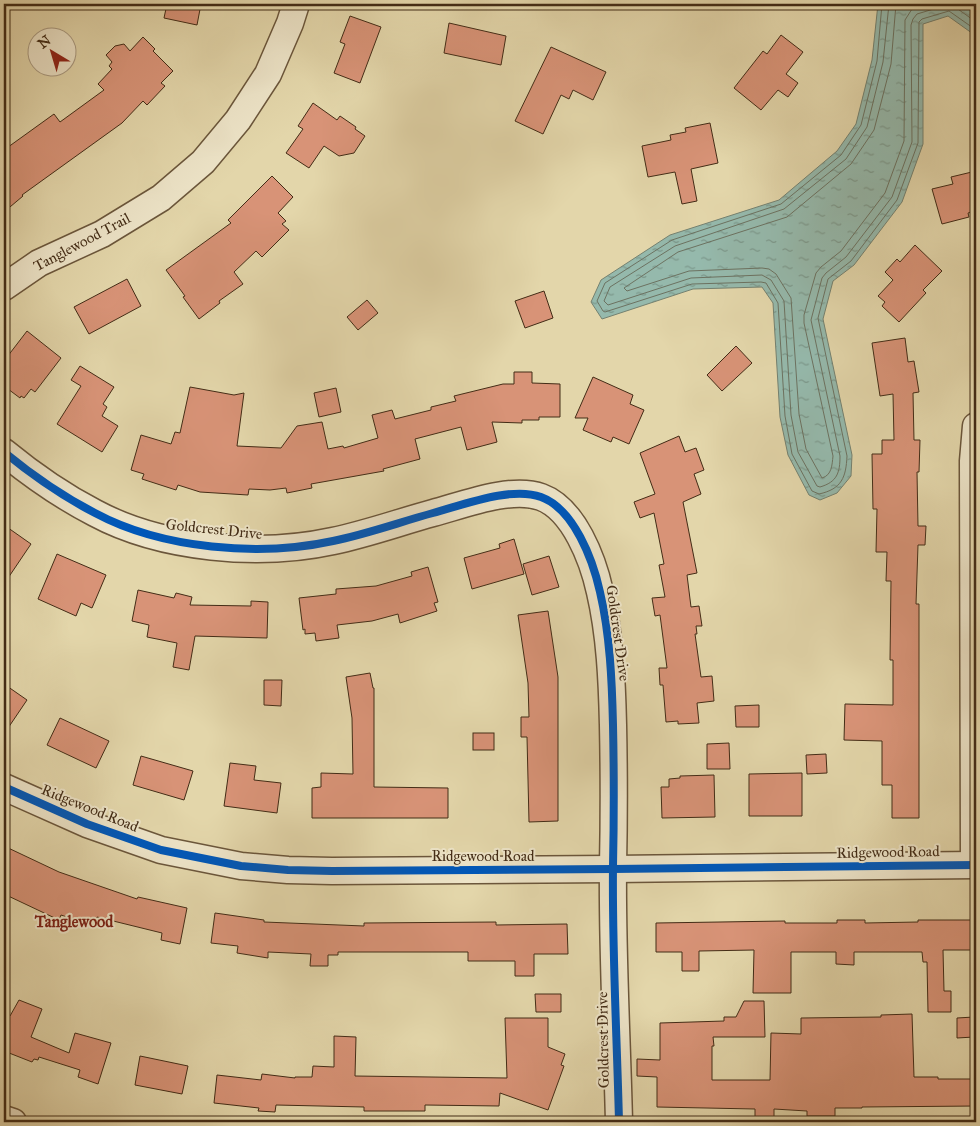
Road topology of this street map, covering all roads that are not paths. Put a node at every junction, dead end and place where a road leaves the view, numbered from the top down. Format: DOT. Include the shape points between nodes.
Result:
graph roads {
  1 [pos="296,4"];
  2 [pos="4,287"];
  3 [pos="976,426"];
  4 [pos="4,452"];
  5 [pos="4,787"];
  6 [pos="975,865"];
  7 [pos="613,870"];
  8 [pos="4,1119"];
  9 [pos="13,1122"];
  10 [pos="619,1122"];
  1 -- 2 [label="street, Tanglewood Trail" via="268,74 238,120 203,162 161,198 102,234 39,263"];
  3 -- 6 [label="street" via="973,461"];
  4 -- 7 [label="street, Goldcrest Drive" via="46,484 104,517 155,537 230,547 263,549 333,541 515,494 542,497 556,506 567,516 588,552 600,591 608,635 612,704"];
  5 -- 7 [label="street, Ridgewood Road" via="87,824 161,850 241,866 332,871"];
  6 -- 7 [label="street, Ridgewood Road"];
  7 -- 10 [label="street, Goldcrest Drive"];
  8 -- 9 [label="street"];
}
